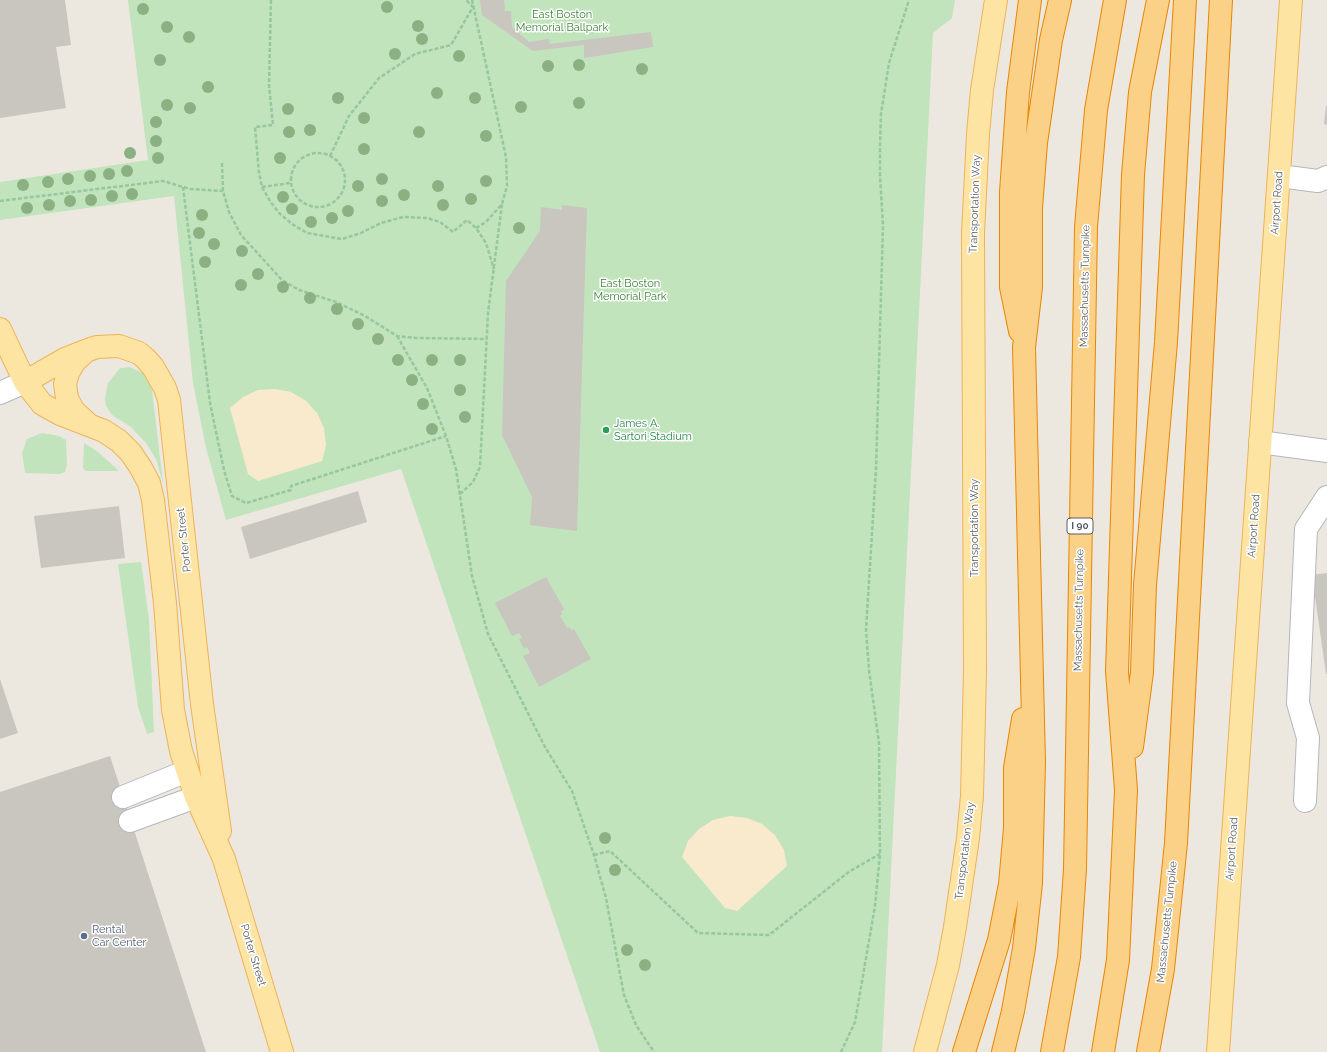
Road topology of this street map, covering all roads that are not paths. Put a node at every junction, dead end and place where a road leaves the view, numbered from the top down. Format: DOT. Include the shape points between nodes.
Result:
graph roads {
  1 [pos="996,0"];
  2 [pos="1030,0"];
  3 [pos="1060,0"];
  4 [pos="1115,0"];
  5 [pos="1158,0"];
  6 [pos="1185,0"];
  7 [pos="1221,0"];
  8 [pos="1291,0"];
  9 [pos="1279,176"];
  10 [pos="1327,177"];
  11 [pos="0,329"];
  12 [pos="1024,347"];
  13 [pos="88,350"];
  14 [pos="25,382"];
  15 [pos="0,393"];
  16 [pos="87,423"];
  17 [pos="1260,442"];
  18 [pos="1327,451"];
  19 [pos="1327,497"];
  20 [pos="1032,663"];
  21 [pos="187,771"];
  22 [pos="1126,790"];
  23 [pos="123,797"];
  24 [pos="196,797"];
  25 [pos="1305,801"];
  26 [pos="130,821"];
  27 [pos="224,859"];
  28 [pos="282,1052"];
  29 [pos="925,1052"];
  30 [pos="964,1052"];
  31 [pos="1003,1052"];
  32 [pos="1052,1052"];
  33 [pos="1102,1052"];
  34 [pos="1148,1052"];
  35 [pos="1218,1052"];
  1 -- 29 [label="main road, Transportation Way" via="982,90 974,202 975,679 972,796 955,927 948,965"];
  2 -- 12 [label="highway" via="1018,92 1011,216 1011,288"];
  3 -- 12 [label="highway" via="1051,40 1036,143 1031,208 1031,287"];
  4 -- 32 [label="highway, Massachusetts Turnpike / I 90" via="1096,110 1086,213 1075,869 1069,957"];
  5 -- 22 [label="highway" via="1140,92 1132,199 1117,671"];
  6 -- 22 [label="highway" via="1167,310 1146,578 1142,672"];
  7 -- 34 [label="highway, Massachusetts Turnpike" via="1176,843 1163,970"];
  8 -- 9 [label="main road, Airport Road"];
  9 -- 10 [label="street" via="1318,181"];
  9 -- 17 [label="main road, Airport Road"];
  11 -- 14 [label="main road, Porter Street"];
  12 -- 20 [label="highway"];
  13 -- 14 [label="main road, Porter Street" via="65,359"];
  13 -- 16 [label="main road" via="71,367 65,384 67,398 73,410"];
  13 -- 27 [label="main road, Porter Street" via="119,346 138,353 153,367 169,400 202,704"];
  14 -- 15 [label="street"];
  14 -- 16 [label="main road, Porter Street" via="51,410"];
  16 -- 21 [label="main road, Porter Street" via="119,441 134,458 149,483 165,596 173,710"];
  17 -- 18 [label="street"];
  17 -- 35 [label="main road, Airport Road"];
  19 -- 25 [label="street" via="1306,529 1298,703 1308,738"];
  20 -- 30 [label="highway" via="1015,768 1015,828 1010,884 999,940"];
  20 -- 31 [label="highway" via="1034,803 1031,883 1024,948"];
  21 -- 23 [label="street"];
  21 -- 24 [label="main road, Porter Street"];
  22 -- 33 [label="highway" via="1119,950"];
  24 -- 26 [label="street"];
  24 -- 27 [label="main road, Porter Street"];
  27 -- 28 [label="main road, Porter Street"];
}
